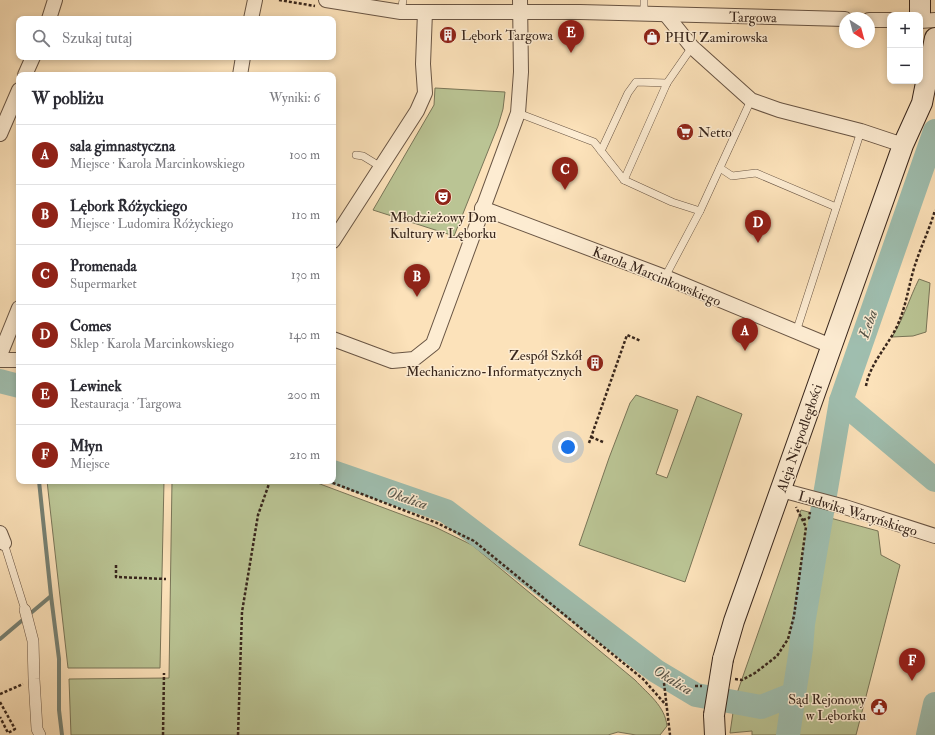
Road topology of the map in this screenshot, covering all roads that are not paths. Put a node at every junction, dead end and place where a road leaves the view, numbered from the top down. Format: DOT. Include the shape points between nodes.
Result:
graph roads {
  1 [pos="55,0"];
  2 [pos="255,0"];
  3 [pos="326,0"];
  4 [pos="644,0"];
  5 [pos="920,0"];
  6 [pos="402,6"];
  7 [pos="520,6"];
  8 [pos="425,12"];
  9 [pos="920,12"];
  10 [pos="644,15"];
  11 [pos="50,16"];
  12 [pos="252,16"];
  13 [pos="667,16"];
  14 [pos="839,19"];
  15 [pos="875,20"];
  16 [pos="887,20"];
  17 [pos="935,20"];
  18 [pos="923,21"];
  19 [pos="935,38"];
  20 [pos="692,47"];
  21 [pos="32,60"];
  22 [pos="242,60"];
  23 [pos="26,72"];
  24 [pos="240,72"];
  25 [pos="666,83"];
  26 [pos="912,84"];
  27 [pos="16,97"];
  28 [pos="751,100"];
  29 [pos="518,113"];
  30 [pos="861,131"];
  31 [pos="0,134"];
  32 [pos="903,145"];
  33 [pos="601,151"];
  34 [pos="356,155"];
  35 [pos="381,167"];
  36 [pos="720,168"];
  37 [pos="624,180"];
  38 [pos="482,208"];
  39 [pos="836,208"];
  40 [pos="700,212"];
  41 [pos="336,236"];
  42 [pos="664,277"];
  43 [pos="16,315"];
  44 [pos="795,333"];
  45 [pos="336,340"];
  46 [pos="831,346"];
  47 [pos="0,355"];
  48 [pos="0,360"];
  49 [pos="16,360"];
  50 [pos="781,490"];
  51 [pos="935,536"];
  52 [pos="2,538"];
  53 [pos="25,610"];
  54 [pos="40,735"];
  55 [pos="715,735"];
  1 -- 11 [label="street"];
  2 -- 12 [label="street"];
  3 -- 6 [label="street, Targowa"];
  4 -- 10 [label="lane"];
  5 -- 9 [label="main road"];
  6 -- 8 [label="street, Targowa"];
  7 -- 8 [label="street, Targowa"];
  7 -- 10 [label="street, Targowa"];
  7 -- 29 [label="street" via="521,72"];
  8 -- 35 [label="street" via="425,93 417,111"];
  10 -- 13 [label="street, Targowa"];
  13 -- 14 [label="street, Targowa"];
  13 -- 20 [label="street"];
  15 -- 16 [label="street"];
  17 -- 18 [label="street"];
  19 -- 32 [label="main road, Aleja Niepodległości" via="922,103"];
  20 -- 25 [label="lane"];
  20 -- 28 [label="street"];
  21 -- 23 [label="street"];
  22 -- 24 [label="street"];
  25 -- 33 [label="lane" via="636,82 628,93"];
  25 -- 37 [label="lane"];
  26 -- 32 [label="main road, Aleja Niepodległości"];
  27 -- 31 [label="street"];
  28 -- 30 [label="street"];
  28 -- 36 [label="lane"];
  29 -- 33 [label="lane" via="594,142"];
  29 -- 38 [label="street"];
  30 -- 32 [label="street"];
  30 -- 39 [label="lane"];
  32 -- 46 [label="main road, Aleja Niepodległości"];
  33 -- 37 [label="lane"];
  34 -- 35 [label="lane" via="363,156"];
  35 -- 41 [label="street"];
  36 -- 39 [label="lane" via="732,176 756,173"];
  36 -- 40 [label="lane"];
  37 -- 40 [label="lane"];
  38 -- 42 [label="street, Karola Marcinkowskiego"];
  38 -- 45 [label="street" via="433,344 414,359 392,361"];
  39 -- 44 [label="lane"];
  40 -- 42 [label="lane"];
  42 -- 44 [label="street, Karola Marcinkowskiego"];
  43 -- 47 [label="street"];
  44 -- 46 [label="street, Karola Marcinkowskiego"];
  46 -- 50 [label="main road, Aleja Niepodległości"];
  48 -- 49 [label="street"];
  50 -- 51 [label="street, Ludwika Waryńskiego" via="802,499 845,507"];
  50 -- 55 [label="main road, Aleja Niepodległości, bridge" via="723,659 714,715"];
  52 -- 53 [label="lane"];
  53 -- 54 [label="street" via="33,641 37,729"];
}
